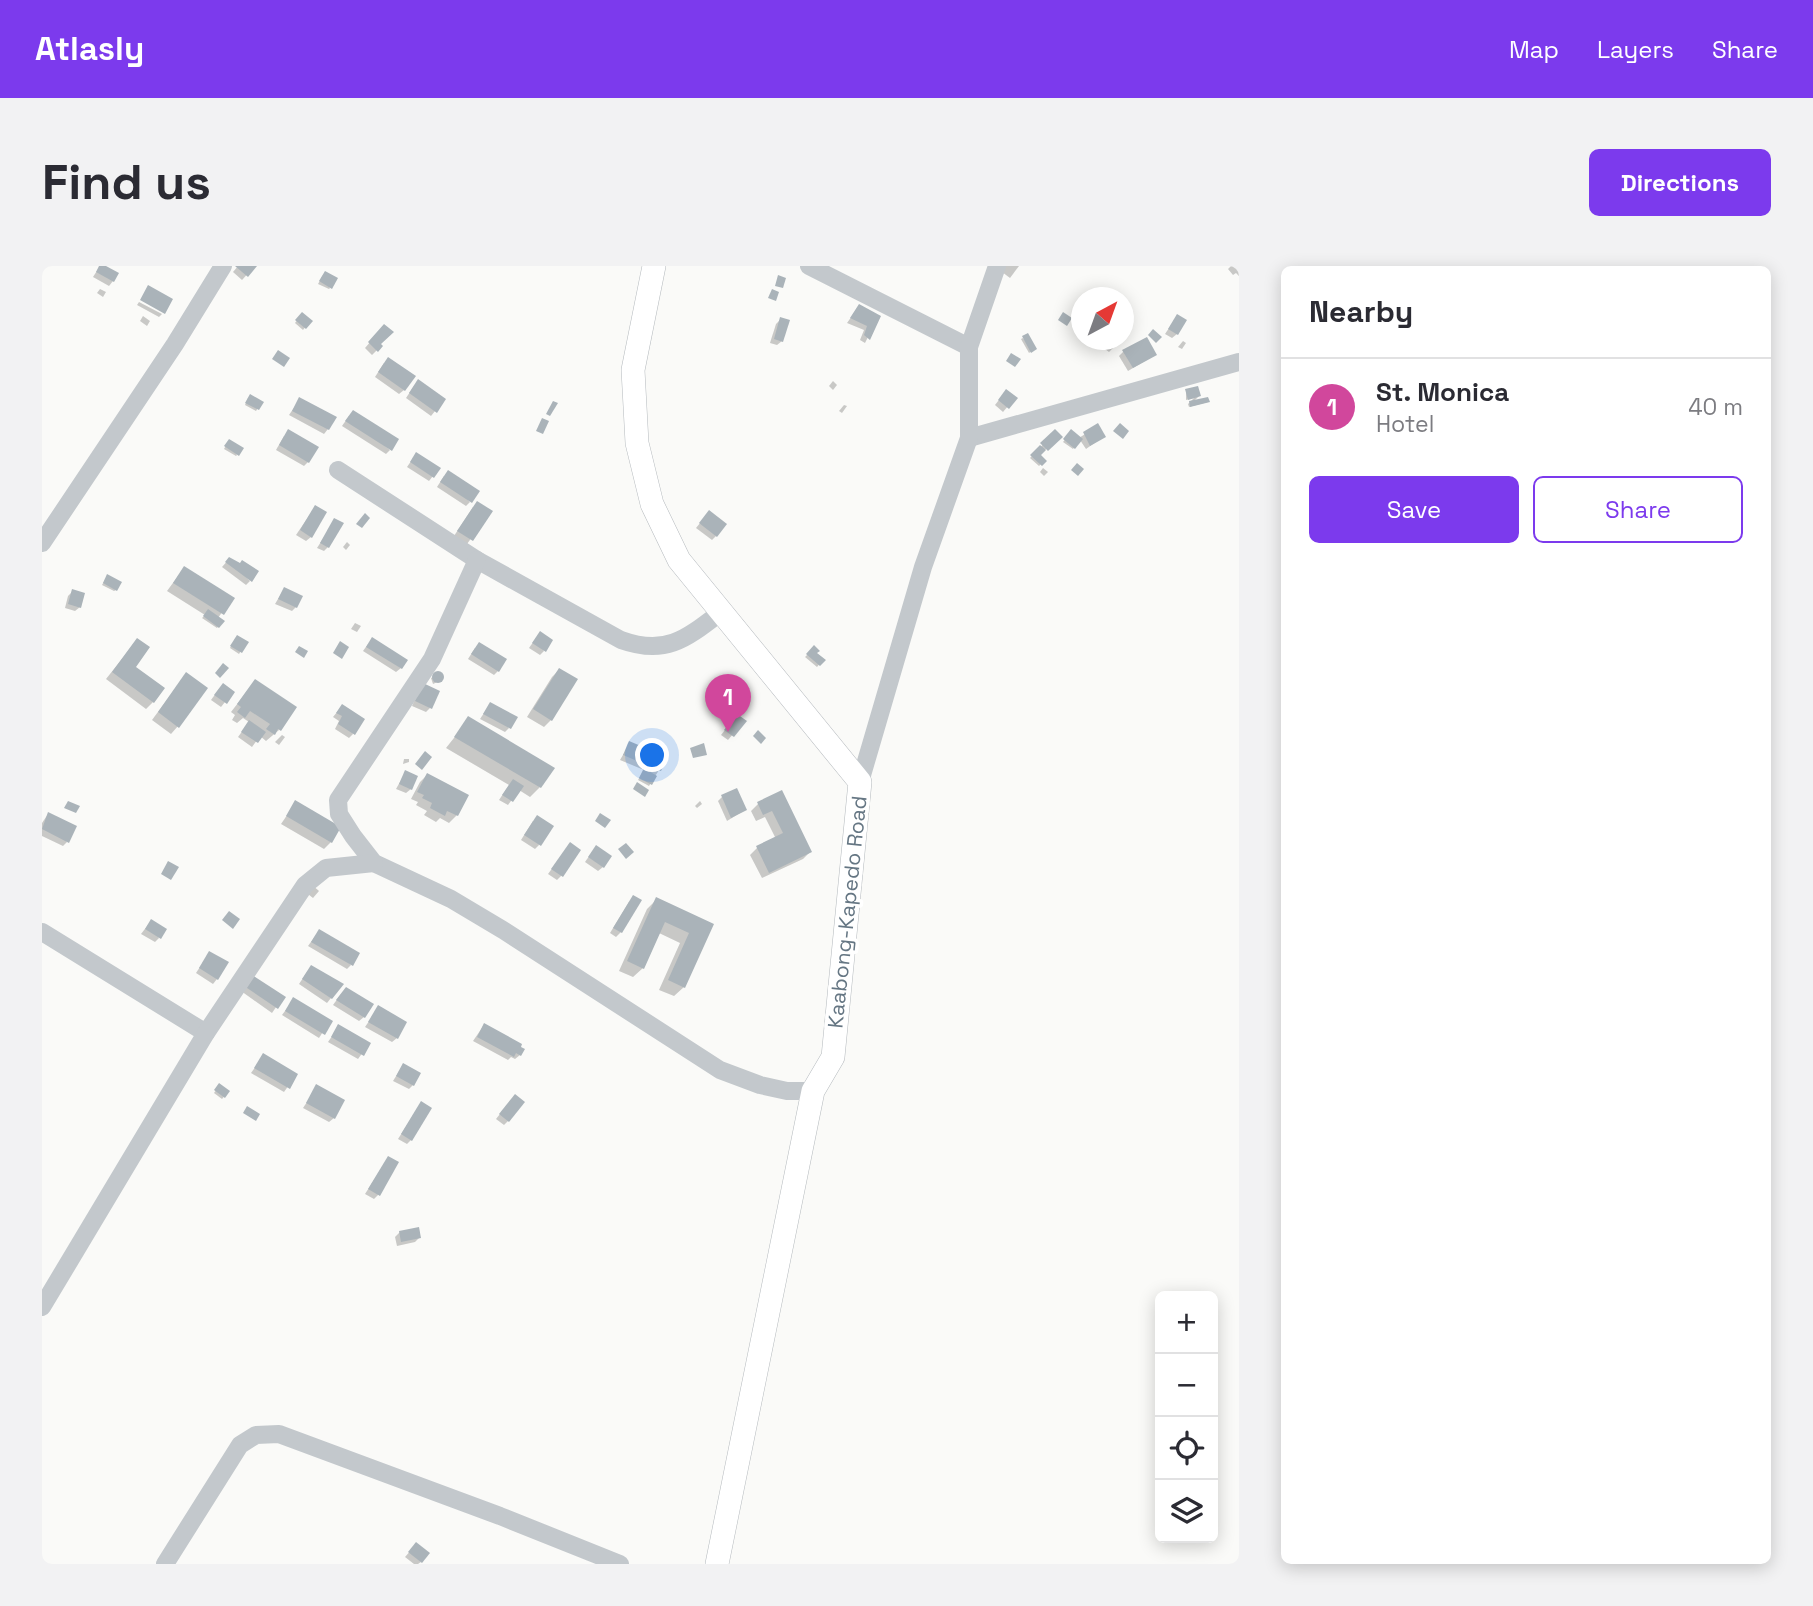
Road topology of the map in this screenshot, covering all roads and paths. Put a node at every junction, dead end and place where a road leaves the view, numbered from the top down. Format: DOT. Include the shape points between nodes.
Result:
graph roads {
  1 [pos="223,266"];
  2 [pos="654,266"];
  3 [pos="810,266"];
  4 [pos="997,266"];
  5 [pos="969,347"];
  6 [pos="1239,362"];
  7 [pos="969,438"];
  8 [pos="338,470"];
  9 [pos="42,543"];
  10 [pos="477,560"];
  11 [pos="721,612"];
  12 [pos="860,782"];
  13 [pos="374,863"];
  14 [pos="42,932"];
  15 [pos="206,1033"];
  16 [pos="813,1091"];
  17 [pos="42,1307"];
  18 [pos="165,1564"];
  19 [pos="620,1564"];
  20 [pos="717,1564"];
  1 -- 9 [label="street"];
  2 -- 11 [label="main road" via="633,370 637,443 652,504 679,560"];
  3 -- 5 [label="street"];
  4 -- 5 [label="street, Kaabong-Kapedo Road"];
  5 -- 7 [label="street, Kaabong-Kapedo Road"];
  6 -- 7 [label="street"];
  7 -- 12 [label="street, Kaabong-Kapedo Road" via="923,567"];
  8 -- 10 [label="street"];
  10 -- 11 [label="street" via="634,644 668,646"];
  10 -- 13 [label="street" via="432,659 338,800 339,814"];
  11 -- 12 [label="main road"];
  12 -- 16 [label="main road, Kaabong-Kapedo Road" via="833,1057"];
  13 -- 15 [label="street" via="326,868 305,885"];
  13 -- 16 [label="street" via="493,924 720,1070 760,1085"];
  14 -- 15 [label="street"];
  15 -- 17 [label="street"];
  16 -- 20 [label="main road, Kaabong-Kapedo Road"];
  18 -- 19 [label="street" via="240,1445 256,1434 279,1434"];
}
